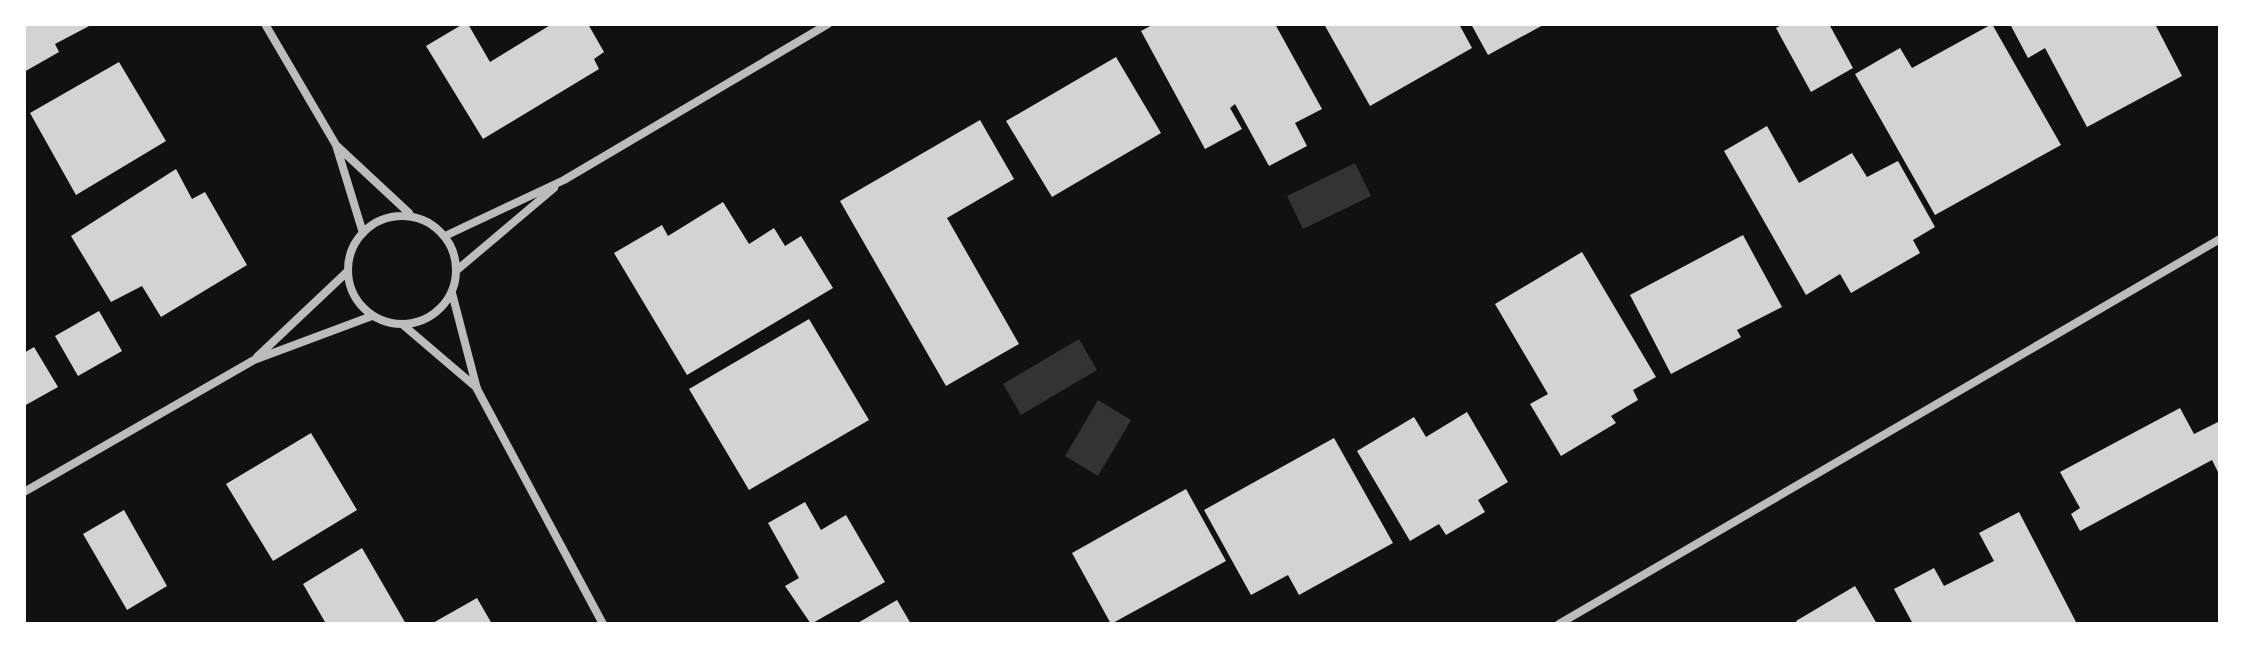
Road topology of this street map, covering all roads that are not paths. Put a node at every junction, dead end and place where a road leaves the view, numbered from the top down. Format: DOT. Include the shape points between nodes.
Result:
graph roads {
  1 [pos="265,24"];
  2 [pos="828,24"];
  3 [pos="336,145"];
  4 [pos="564,180"];
  5 [pos="409,213"];
  6 [pos="363,233"];
  7 [pos="445,236"];
  8 [pos="2220,239"];
  9 [pos="457,270"];
  10 [pos="348,271"];
  11 [pos="452,293"];
  12 [pos="372,316"];
  13 [pos="402,324"];
  14 [pos="254,360"];
  15 [pos="477,389"];
  16 [pos="24,492"];
  17 [pos="603,624"];
  18 [pos="1559,624"];
  1 -- 3 [label="street"];
  2 -- 4 [label="street"];
  3 -- 5 [label="street"];
  3 -- 6 [label="street"];
  4 -- 7 [label="street"];
  4 -- 9 [label="street"];
  5 -- 6 [label="street" via="377,222"];
  5 -- 7 [label="street"];
  6 -- 10 [label="street" via="354,244"];
  7 -- 9 [label="street"];
  8 -- 18 [label="street"];
  9 -- 11 [label="street"];
  10 -- 12 [label="street" via="351,288"];
  10 -- 14 [label="street"];
  11 -- 13 [label="street" via="432,316"];
  11 -- 15 [label="street"];
  12 -- 13 [label="street"];
  12 -- 14 [label="street"];
  13 -- 15 [label="street"];
  14 -- 16 [label="street"];
  15 -- 17 [label="street"];
}
